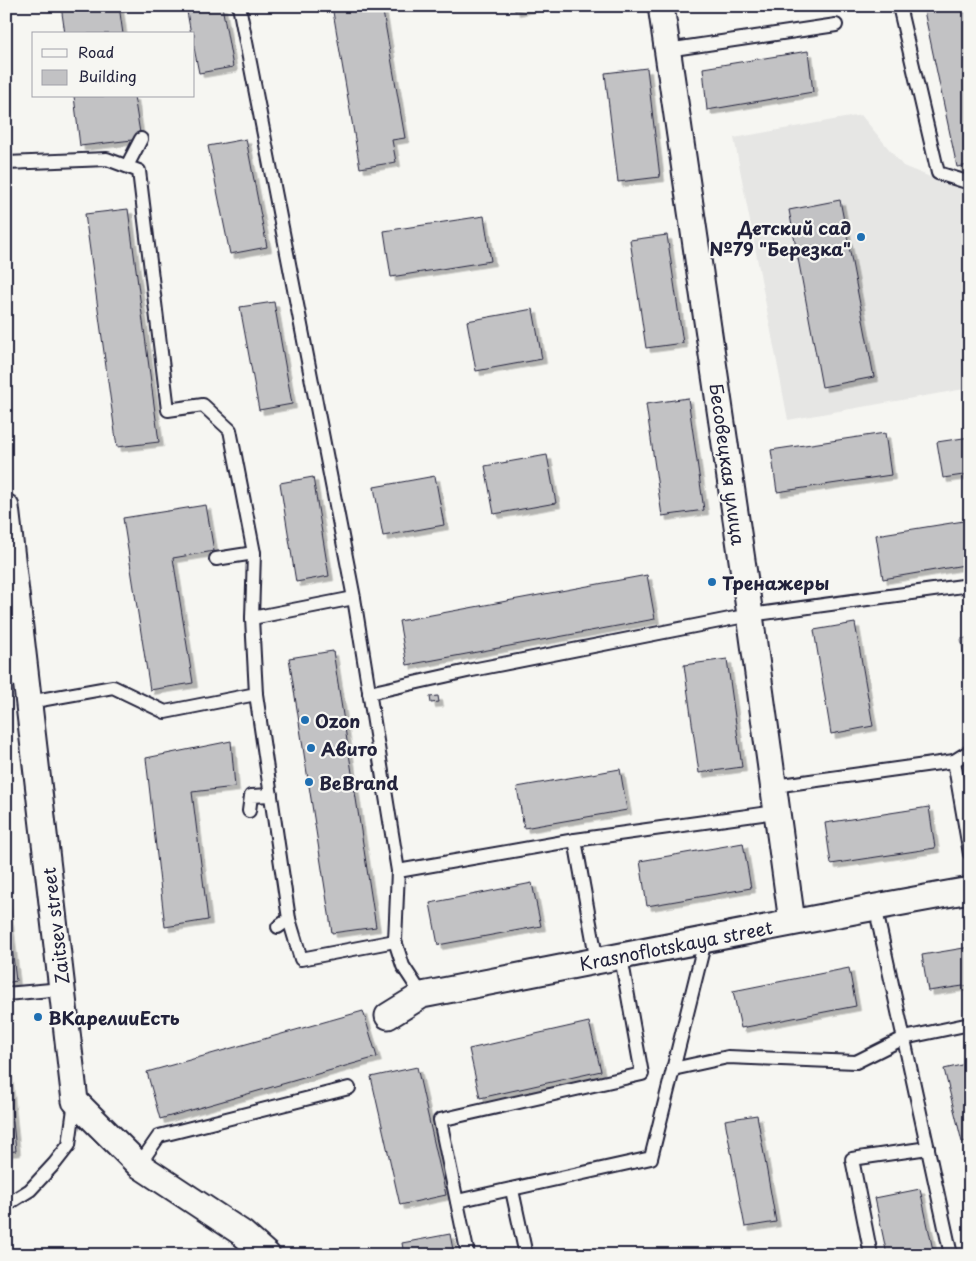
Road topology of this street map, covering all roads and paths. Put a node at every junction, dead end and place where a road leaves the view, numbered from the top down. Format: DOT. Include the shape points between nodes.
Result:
graph roads {
  1 [pos="239,6"];
  2 [pos="661,6"];
  3 [pos="899,6"];
  4 [pos="836,25"];
  5 [pos="667,50"];
  6 [pos="141,139"];
  7 [pos="6,163"];
  8 [pos="127,166"];
  9 [pos="970,183"];
  10 [pos="6,507"];
  11 [pos="254,553"];
  12 [pos="216,559"];
  13 [pos="970,585"];
  14 [pos="354,598"];
  15 [pos="750,615"];
  16 [pos="252,618"];
  17 [pos="20,686"];
  18 [pos="369,693"];
  19 [pos="256,694"];
  20 [pos="970,751"];
  21 [pos="954,761"];
  22 [pos="774,786"];
  23 [pos="271,795"];
  24 [pos="249,812"];
  25 [pos="776,812"];
  26 [pos="575,840"];
  27 [pos="970,854"];
  28 [pos="398,871"];
  29 [pos="970,890"];
  30 [pos="875,906"];
  31 [pos="289,919"];
  32 [pos="792,922"];
  33 [pos="278,927"];
  34 [pos="394,941"];
  35 [pos="705,941"];
  36 [pos="609,959"];
  37 [pos="62,989"];
  38 [pos="6,994"];
  39 [pos="422,995"];
  40 [pos="388,1016"];
  41 [pos="970,1024"];
  42 [pos="904,1038"];
  43 [pos="673,1069"];
  44 [pos="349,1088"];
  45 [pos="75,1101"];
  46 [pos="928,1148"];
  47 [pos="139,1165"];
  48 [pos="512,1190"];
  49 [pos="457,1201"];
  50 [pos="6,1205"];
  51 [pos="267,1255"];
  52 [pos="468,1255"];
  53 [pos="526,1255"];
  54 [pos="871,1255"];
  55 [pos="951,1255"];
  1 -- 14 [label="lane"];
  2 -- 5 [label="street, Бесовецкая улица"];
  3 -- 9 [label="lane" via="938,173"];
  4 -- 5 [label="lane"];
  5 -- 15 [label="street, Бесовецкая улица"];
  6 -- 8 [label="lane"];
  7 -- 8 [label="lane" via="107,159"];
  8 -- 11 [label="lane" via="140,171 168,410 203,405 230,430"];
  10 -- 17 [label="street, Zaitsev street"];
  11 -- 12 [label="lane"];
  11 -- 16 [label="lane"];
  13 -- 15 [label="lane"];
  14 -- 16 [label="lane"];
  14 -- 18 [label="lane"];
  15 -- 18 [label="lane"];
  15 -- 22 [label="street, Бесовецкая улица"];
  16 -- 19 [label="lane"];
  17 -- 19 [label="lane" via="113,688 165,712"];
  17 -- 37 [label="street, Zaitsev street"];
  18 -- 28 [label="lane"];
  19 -- 23 [label="lane"];
  20 -- 21 [label="lane"];
  21 -- 22 [label="lane"];
  21 -- 27 [label="lane"];
  22 -- 25 [label="street, Бесовецкая улица"];
  23 -- 24 [label="lane" via="251,796"];
  23 -- 31 [label="lane"];
  25 -- 26 [label="lane"];
  25 -- 32 [label="street, Бесовецкая улица"];
  26 -- 28 [label="lane"];
  26 -- 36 [label="lane"];
  28 -- 34 [label="lane"];
  29 -- 30 [label="street, Krasnoflotskaya street"];
  30 -- 32 [label="street, Krasnoflotskaya street"];
  30 -- 42 [label="lane"];
  31 -- 33 [label="lane"];
  31 -- 34 [label="lane" via="301,959"];
  32 -- 35 [label="street, Krasnoflotskaya street"];
  34 -- 39 [label="lane" via="403,966"];
  35 -- 36 [label="street, Krasnoflotskaya street"];
  35 -- 43 [label="lane"];
  36 -- 39 [label="street, Krasnoflotskaya street"];
  36 -- 49 [label="lane" via="642,1074 440,1120"];
  37 -- 38 [label="lane"];
  37 -- 45 [label="street, Zaitsev street"];
  39 -- 40 [label="street, Krasnoflotskaya street"];
  41 -- 42 [label="lane"];
  42 -- 43 [label="lane" via="856,1062 728,1057"];
  42 -- 46 [label="lane"];
  43 -- 48 [label="lane" via="650,1158"];
  44 -- 47 [label="lane" via="159,1136"];
  45 -- 47 [label="street"];
  45 -- 50 [label="lane" via="69,1144 30,1190"];
  46 -- 54 [label="lane" via="852,1159"];
  46 -- 55 [label="lane"];
  47 -- 51 [label="street" via="242,1233"];
  48 -- 49 [label="lane"];
  48 -- 53 [label="lane"];
  49 -- 52 [label="lane"];
}
